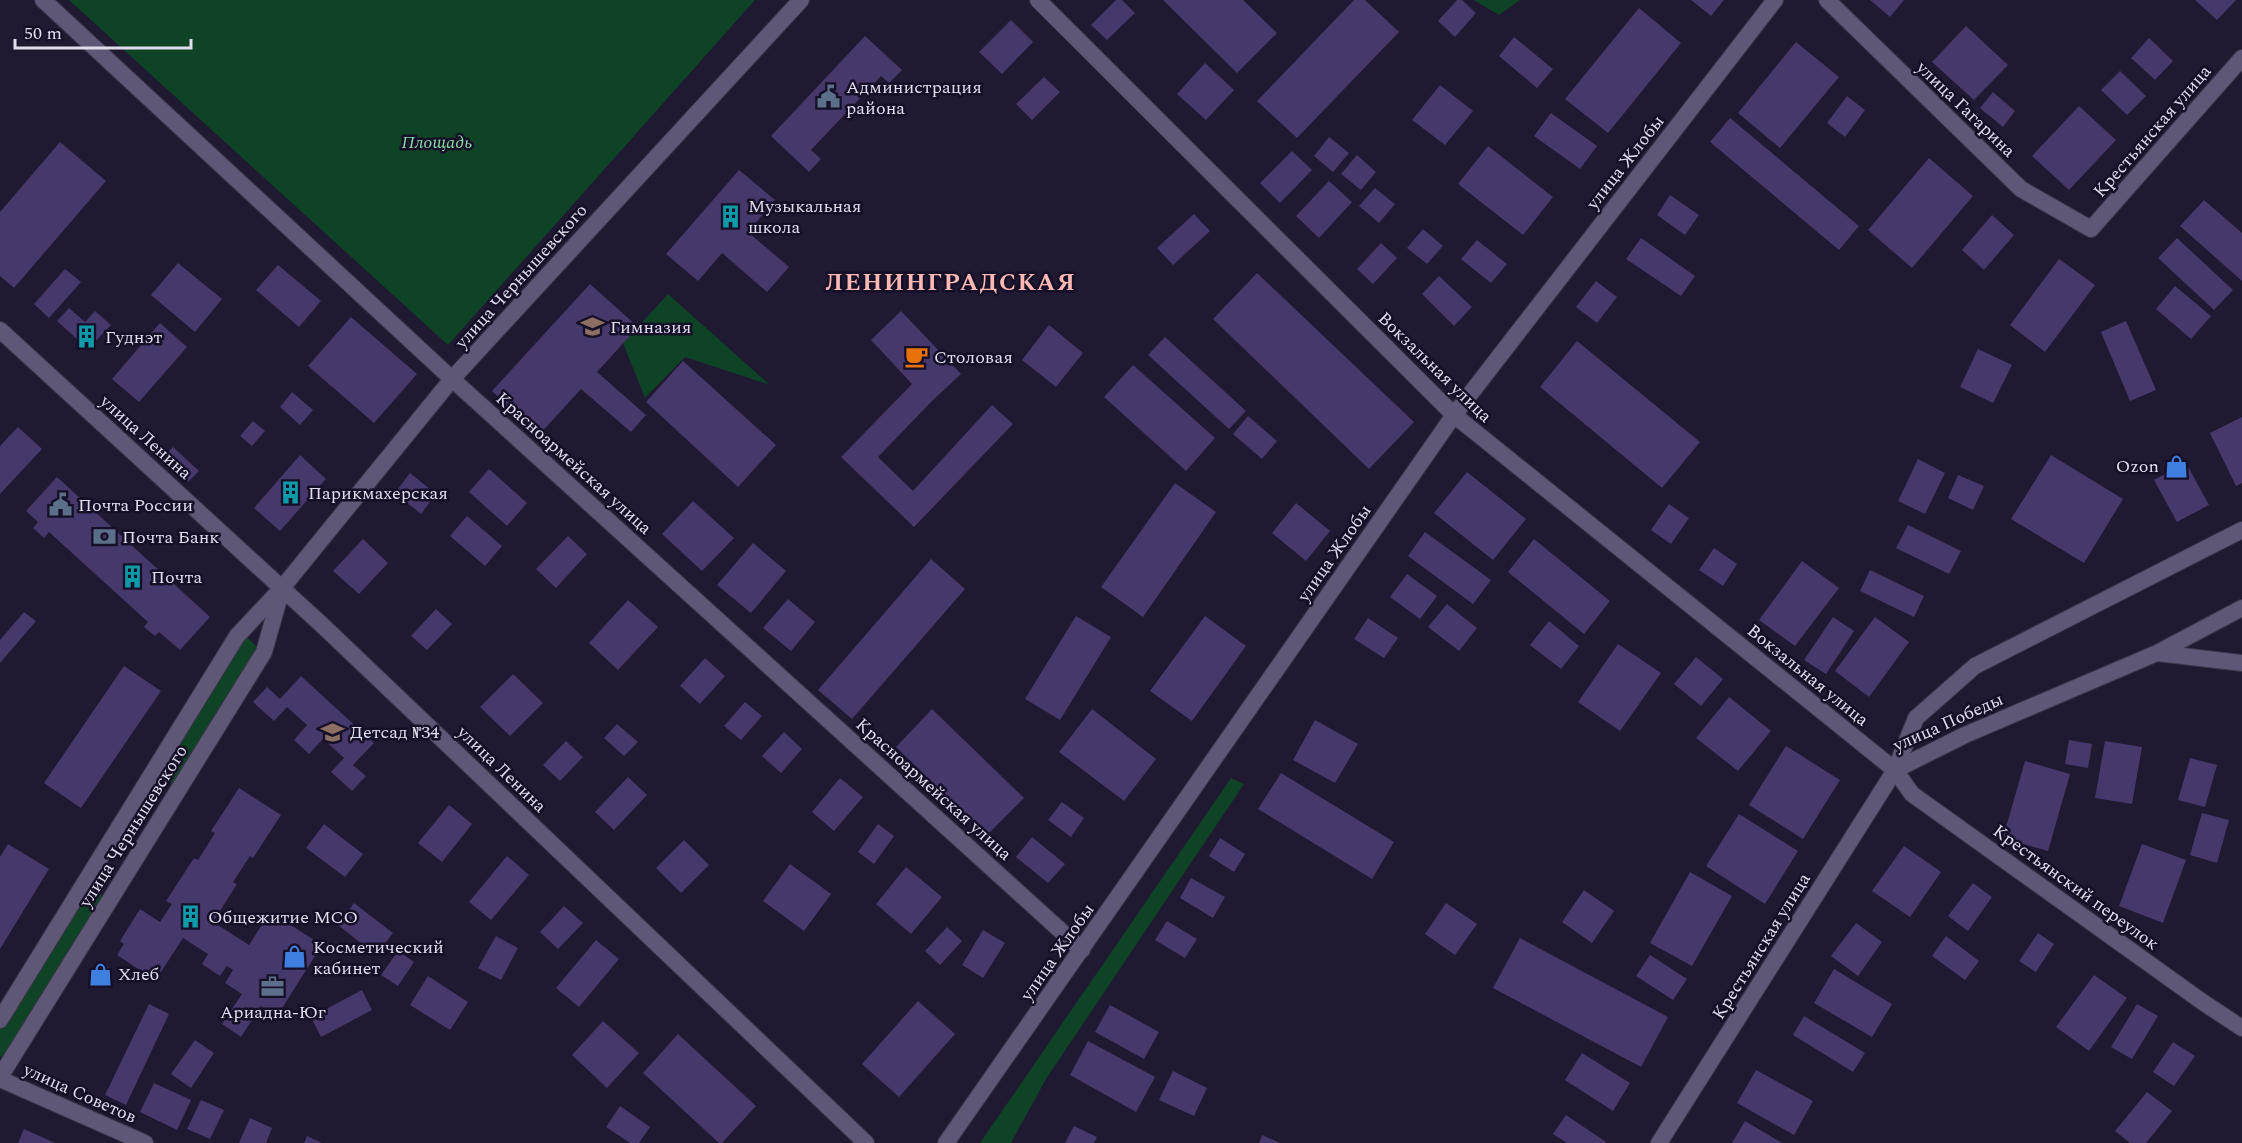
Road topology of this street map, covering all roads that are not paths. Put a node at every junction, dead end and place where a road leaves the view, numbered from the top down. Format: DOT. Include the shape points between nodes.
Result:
graph roads {
  1 [pos="43,0"];
  2 [pos="801,0"];
  3 [pos="1038,0"];
  4 [pos="1775,0"];
  5 [pos="1827,0"];
  6 [pos="2242,58"];
  7 [pos="2091,229"];
  8 [pos="0,330"];
  9 [pos="452,379"];
  10 [pos="1454,415"];
  11 [pos="2242,530"];
  12 [pos="282,588"];
  13 [pos="2242,608"];
  14 [pos="2157,653"];
  15 [pos="2242,663"];
  16 [pos="1895,770"];
  17 [pos="1082,950"];
  18 [pos="0,1020"];
  19 [pos="2242,1028"];
  20 [pos="0,1078"];
  21 [pos="145,1143"];
  22 [pos="866,1143"];
  23 [pos="946,1143"];
  24 [pos="1659,1143"];
  1 -- 9 [label="street, Красноармейская улица"];
  2 -- 9 [label="street, улица Чернышевского"];
  3 -- 10 [label="street, Вокзальная улица"];
  4 -- 10 [label="street, улица Жлобы"];
  5 -- 7 [label="street, улица Гагарина" via="2021,189"];
  6 -- 7 [label="street, Крестьянская улица"];
  8 -- 12 [label="street, улица Ленина"];
  9 -- 12 [label="street, улица Чернышевского"];
  9 -- 17 [label="street, Красноармейская улица"];
  10 -- 16 [label="street, Вокзальная улица"];
  10 -- 17 [label="street, улица Жлобы"];
  11 -- 16 [label="street, улица Победы" via="1975,666 1916,717"];
  12 -- 18 [label="street, улица Чернышевского" via="237,636"];
  12 -- 20 [label="street, улица Чернышевского" via="264,652"];
  12 -- 22 [label="street, улица Ленина"];
  13 -- 14 [label="street, улица Победы"];
  14 -- 15 [label="street"];
  14 -- 16 [label="street, улица Победы" via="1965,735"];
  16 -- 19 [label="street, Крестьянский переулок" via="1912,794"];
  16 -- 24 [label="street, Крестьянская улица"];
  17 -- 23 [label="street, улица Жлобы"];
  20 -- 21 [label="street, улица Советов"];
}
